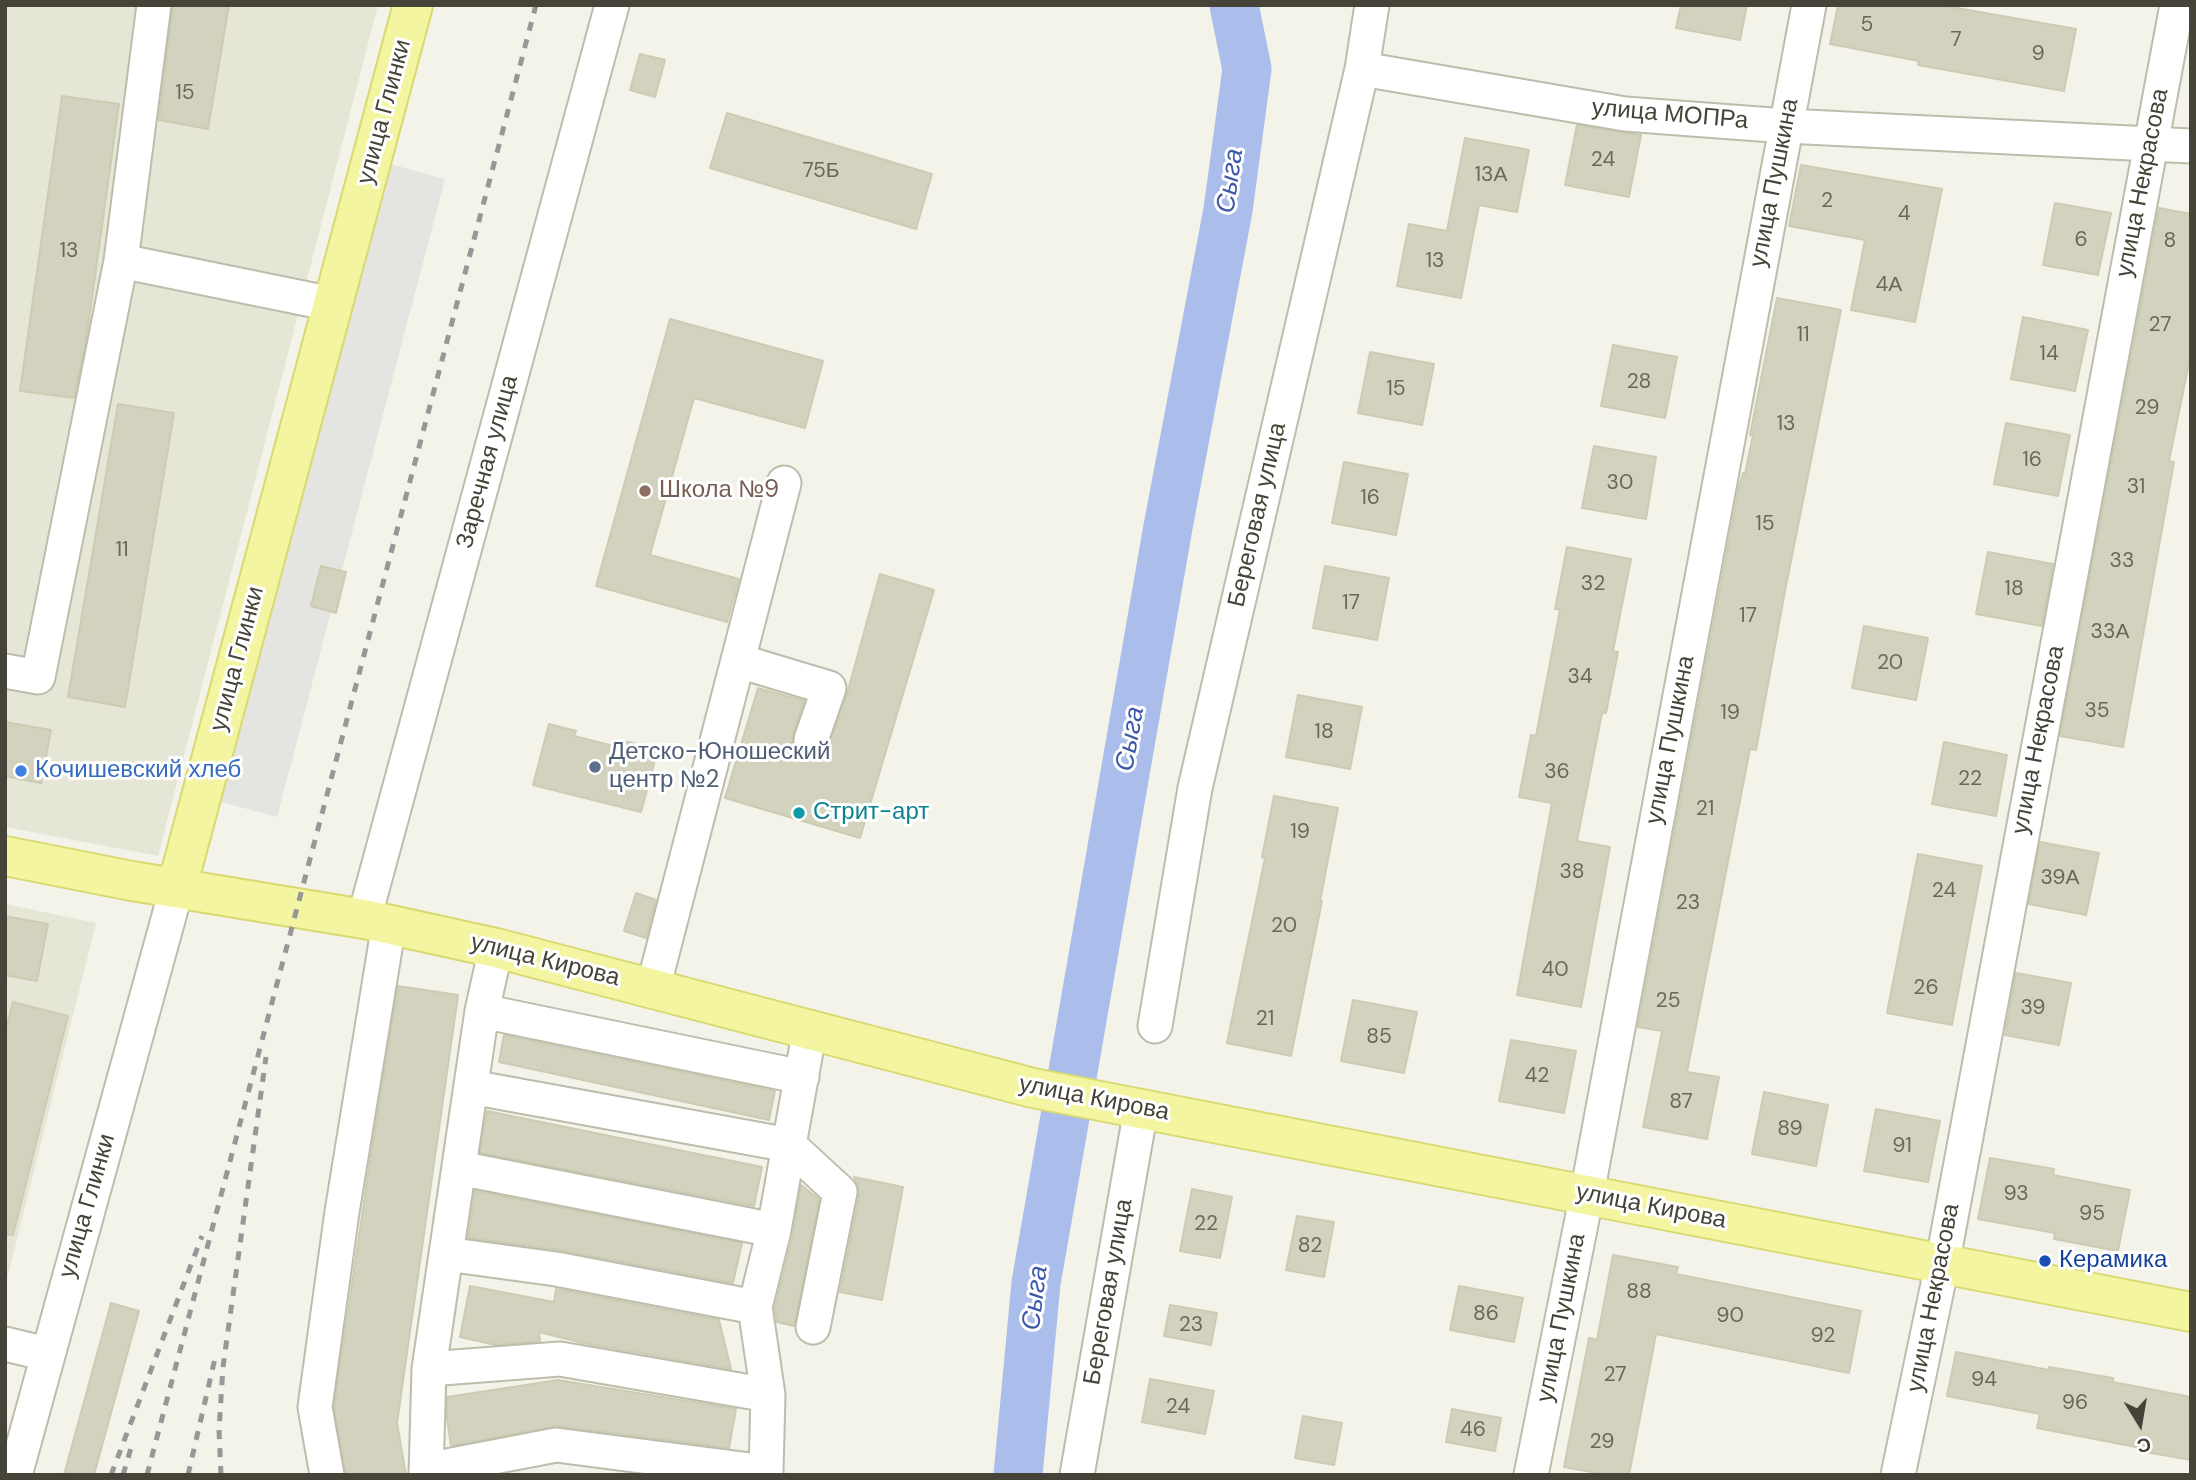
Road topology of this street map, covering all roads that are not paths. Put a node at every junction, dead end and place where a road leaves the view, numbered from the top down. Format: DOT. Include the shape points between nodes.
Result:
graph roads {
  1 [pos="154,5"];
  2 [pos="414,5"];
  3 [pos="612,5"];
  4 [pos="1372,5"];
  5 [pos="1809,5"];
  6 [pos="2177,5"];
  7 [pos="1362,69"];
  8 [pos="1786,126"];
  9 [pos="2150,144"];
  10 [pos="2191,146"];
  11 [pos="121,261"];
  12 [pos="332,304"];
  13 [pos="784,483"];
  14 [pos="738,661"];
  15 [pos="5,671"];
  16 [pos="810,740"];
  17 [pos="5,856"];
  18 [pos="177,887"];
  19 [pos="377,921"];
  20 [pos="496,948"];
  21 [pos="653,988"];
  22 [pos="482,1011"];
  23 [pos="1155,1026"];
  24 [pos="810,1029"];
  25 [pos="802,1077"];
  26 [pos="471,1087"];
  27 [pos="1141,1109"];
  28 [pos="789,1145"];
  29 [pos="459,1168"];
  30 [pos="1587,1194"];
  31 [pos="774,1230"];
  32 [pos="446,1254"];
  33 [pos="1942,1265"];
  34 [pos="755,1307"];
  35 [pos="2191,1312"];
  36 [pos="813,1328"];
  37 [pos="5,1344"];
  38 [pos="47,1354"];
  39 [pos="429,1369"];
  40 [pos="768,1395"];
  41 [pos="426,1473"];
  42 [pos="766,1473"];
  43 [pos="15,1475"];
  44 [pos="327,1475"];
  45 [pos="1077,1475"];
  46 [pos="1531,1475"];
  47 [pos="1898,1475"];
  1 -- 11 [label="street"];
  2 -- 12 [label="main road, улица Глинки"];
  3 -- 19 [label="street, Заречная улица"];
  4 -- 7 [label="street, Береговая улица"];
  5 -- 8 [label="street, улица Пушкина"];
  6 -- 9 [label="street, улица Некрасова"];
  7 -- 8 [label="street, улица МОПРа" via="1625,114"];
  7 -- 23 [label="street, Береговая улица" via="1195,788"];
  8 -- 9 [label="street, улица МОПРа"];
  8 -- 30 [label="street, улица Пушкина"];
  9 -- 10 [label="street, улица МОПРа"];
  9 -- 33 [label="street, улица Некрасова"];
  11 -- 12 [label="street"];
  11 -- 15 [label="street" via="38,677"];
  12 -- 18 [label="main road, улица Глинки"];
  13 -- 14 [label="street"];
  14 -- 16 [label="street" via="829,688"];
  14 -- 21 [label="street"];
  17 -- 18 [label="main road, улица Кирова"];
  18 -- 19 [label="main road, улица Кирова"];
  18 -- 38 [label="street, улица Глинки"];
  19 -- 20 [label="main road, улица Кирова"];
  19 -- 44 [label="street, Заречная улица" via="315,1406"];
  20 -- 21 [label="main road, улица Кирова"];
  20 -- 22 [label="street"];
  21 -- 24 [label="main road, улица Кирова"];
  22 -- 25 [label="street"];
  22 -- 26 [label="street"];
  24 -- 25 [label="street"];
  24 -- 27 [label="main road, улица Кирова" via="1033,1088"];
  25 -- 28 [label="street"];
  26 -- 28 [label="street"];
  26 -- 29 [label="street"];
  27 -- 30 [label="main road, улица Кирова"];
  27 -- 45 [label="street, Береговая улица"];
  28 -- 31 [label="street"];
  28 -- 36 [label="street" via="840,1192"];
  29 -- 31 [label="street"];
  29 -- 32 [label="street"];
  30 -- 33 [label="main road, улица Кирова"];
  30 -- 46 [label="street, улица Пушкина"];
  31 -- 34 [label="street"];
  32 -- 34 [label="street" via="556,1269"];
  32 -- 39 [label="street"];
  33 -- 35 [label="main road, улица Кирова"];
  33 -- 47 [label="street, улица Некрасова"];
  34 -- 40 [label="street"];
  37 -- 38 [label="street"];
  38 -- 43 [label="street, улица Глинки"];
  39 -- 40 [label="street" via="561,1359"];
  39 -- 41 [label="street"];
  40 -- 42 [label="street"];
  41 -- 42 [label="street" via="556,1446"];
}
